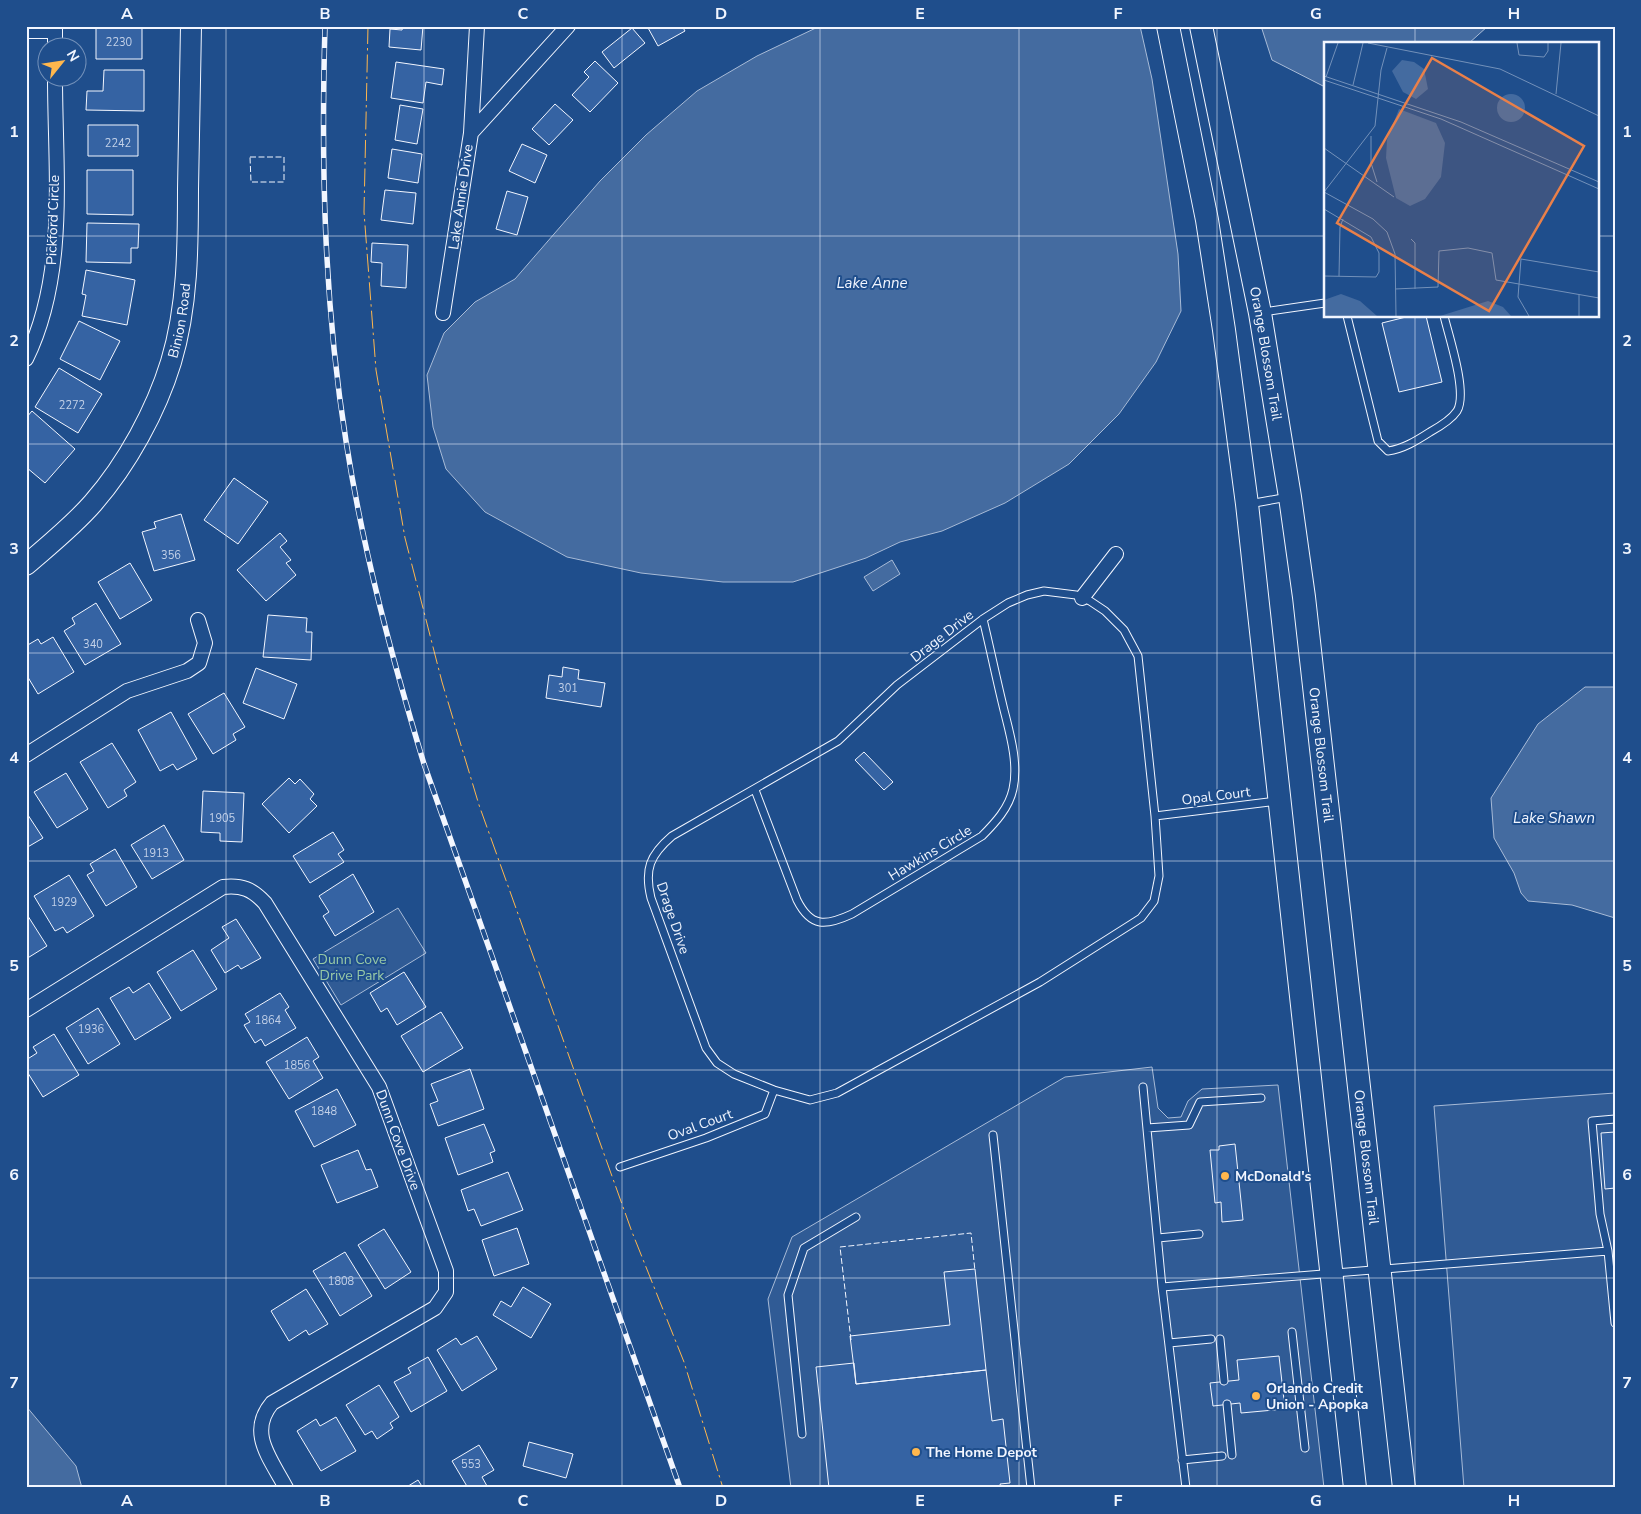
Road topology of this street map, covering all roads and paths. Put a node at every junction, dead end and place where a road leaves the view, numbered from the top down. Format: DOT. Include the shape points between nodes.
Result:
graph roads {
  1 [pos="191,26"];
  2 [pos="477,26"];
  3 [pos="568,26"];
  4 [pos="1168,26"];
  5 [pos="1201,26"];
  6 [pos="55,29"];
  7 [pos="26,31"];
  8 [pos="55,88"];
  9 [pos="471,134"];
  10 [pos="1324,303"];
  11 [pos="1260,313"];
  12 [pos="443,314"];
  13 [pos="1347,318"];
  14 [pos="1445,318"];
  15 [pos="26,359"];
  16 [pos="1290,497"];
  17 [pos="1247,504"];
  18 [pos="1116,554"];
  19 [pos="26,565"];
  20 [pos="1082,598"];
  21 [pos="983,619"];
  22 [pos="198,620"];
  23 [pos="26,755"];
  24 [pos="755,790"];
  25 [pos="1280,801"];
  26 [pos="1155,816"];
  27 [pos="26,1010"];
  28 [pos="1143,1087"];
  29 [pos="774,1090"];
  30 [pos="1261,1098"];
  31 [pos="1615,1119"];
  32 [pos="1147,1128"];
  33 [pos="993,1134"];
  34 [pos="620,1167"];
  35 [pos="856,1217"];
  36 [pos="1200,1234"];
  37 [pos="1158,1238"];
  38 [pos="1608,1251"];
  39 [pos="1380,1270"];
  40 [pos="1331,1272"];
  41 [pos="1162,1287"];
  42 [pos="1615,1323"];
  43 [pos="1292,1332"];
  44 [pos="1220,1339"];
  45 [pos="1211,1340"];
  46 [pos="1168,1343"];
  47 [pos="1224,1381"];
  48 [pos="1226,1404"];
  49 [pos="802,1434"];
  50 [pos="1305,1448"];
  51 [pos="1232,1455"];
  52 [pos="1222,1456"];
  53 [pos="1182,1460"];
  54 [pos="286,1488"];
  55 [pos="1030,1488"];
  56 [pos="1186,1488"];
  57 [pos="1355,1488"];
  58 [pos="1404,1488"];
  1 -- 19 [label="main road, Binion Road" via="187,255 182,312 171,361 152,411 108,482 62,534"];
  2 -- 9 [label="street"];
  3 -- 9 [label="street, Lake Annie Drive"];
  4 -- 17 [label="main road" via="1207,220"];
  5 -- 11 [label="main road, Orange Blossom Trail"];
  6 -- 7 [label="street"];
  8 -- 15 [label="street, Pickford Circle" via="55,249 46,310"];
  9 -- 12 [label="street, Lake Annie Drive"];
  10 -- 11 [label="lane"];
  11 -- 16 [label="main road, Orange Blossom Trail"];
  13 -- 14 [label="lane" via="1378,441 1388,451 1400,450 1449,420 1460,405 1459,370"];
  16 -- 17 [label="lane"];
  16 -- 39 [label="main road, Orange Blossom Trail"];
  17 -- 25 [label="main road"];
  18 -- 20 [label="street"];
  20 -- 21 [label="lane, Drage Drive" via="1059,592 1027,595"];
  20 -- 26 [label="lane, Drage Drive" via="1116,621 1138,656"];
  21 -- 24 [label="lane, Drage Drive" via="897,685 845,735"];
  21 -- 24 [label="lane, Hawkins Circle" via="1015,772 1009,801 982,836 852,914 835,921 817,922 807,916 797,900"];
  22 -- 23 [label="street" via="205,643 199,663 187,671 128,691"];
  24 -- 29 [label="lane, Drage Drive" via="668,840 652,859 646,880 710,1054 734,1074"];
  25 -- 26 [label="lane, Opal Court"];
  25 -- 40 [label="main road"];
  26 -- 29 [label="lane, Drage Drive" via="1158,890 1141,918 1040,982 837,1093 810,1100"];
  27 -- 54 [label="street, Dunn Cove Drive" via="223,887 246,887 265,903 379,1087 446,1271 446,1292 435,1308 272,1403 266,1410 261,1420 261,1439"];
  28 -- 32 [label="lane"];
  29 -- 34 [label="lane, Oval Court" via="764,1114"];
  30 -- 32 [label="lane" via="1200,1102 1189,1126"];
  31 -- 38 [label="lane" via="1592,1121 1600,1214"];
  32 -- 37 [label="lane"];
  33 -- 55 [label="lane"];
  35 -- 49 [label="lane" via="804,1248 788,1295"];
  36 -- 37 [label="lane"];
  37 -- 41 [label="lane"];
  38 -- 39 [label="lane"];
  38 -- 42 [label="lane"];
  39 -- 40 [label="lane"];
  39 -- 58 [label="main road, Orange Blossom Trail"];
  40 -- 41 [label="lane"];
  40 -- 57 [label="main road"];
  41 -- 46 [label="lane"];
  43 -- 50 [label="lane"];
  44 -- 47 [label="lane"];
  45 -- 46 [label="lane"];
  46 -- 53 [label="lane"];
  48 -- 51 [label="lane"];
  52 -- 53 [label="lane"];
  53 -- 56 [label="lane"];
}
